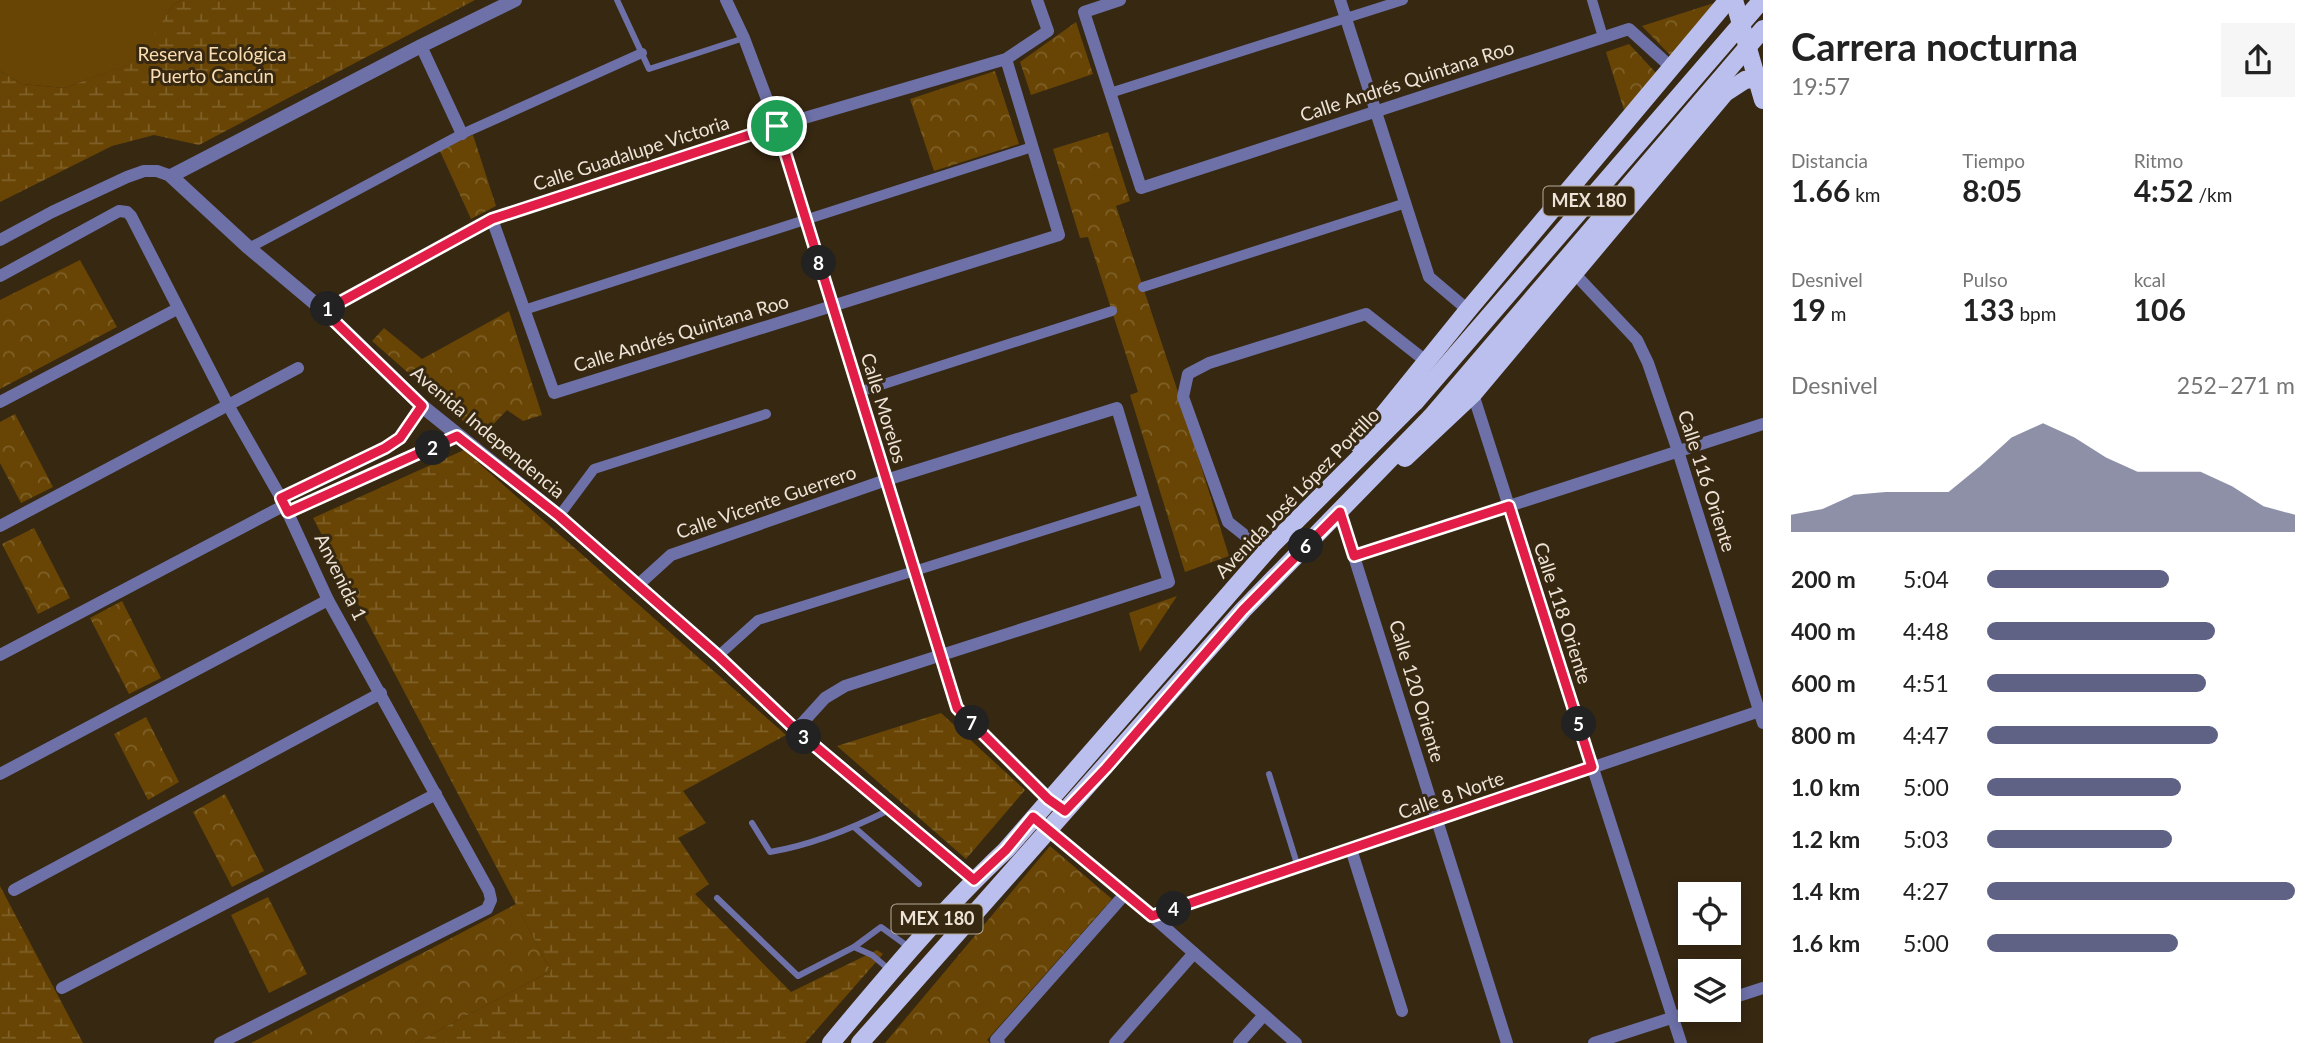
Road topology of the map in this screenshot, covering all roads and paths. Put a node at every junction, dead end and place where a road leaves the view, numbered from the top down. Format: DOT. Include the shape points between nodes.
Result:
graph roads {
  1 [pos="515,0"];
  2 [pos="617,0"];
  3 [pos="726,0"];
  4 [pos="1037,0"];
  5 [pos="1120,0"];
  6 [pos="1340,0"];
  7 [pos="1404,0"];
  8 [pos="1592,0"];
  9 [pos="1728,0"];
  10 [pos="1734,0"];
  11 [pos="1762,0"];
  12 [pos="1346,19"];
  13 [pos="1763,29"];
  14 [pos="1603,37"];
  15 [pos="744,38"];
  16 [pos="421,46"];
  17 [pos="642,53"];
  18 [pos="1006,59"];
  19 [pos="1671,70"];
  20 [pos="1757,78"];
  21 [pos="1110,93"];
  22 [pos="1763,100"];
  23 [pos="1376,112"];
  24 [pos="1708,112"];
  25 [pos="777,126"];
  26 [pos="461,134"];
  27 [pos="1032,147"];
  28 [pos="171,176"];
  29 [pos="1406,204"];
  30 [pos="492,219"];
  31 [pos="806,219"];
  32 [pos="0,240"];
  33 [pos="248,248"];
  34 [pos="1574,273"];
  35 [pos="0,276"];
  36 [pos="1143,287"];
  37 [pos="832,306"];
  38 [pos="177,309"];
  39 [pos="524,310"];
  40 [pos="1468,310"];
  41 [pos="324,311"];
  42 [pos="1112,311"];
  43 [pos="1427,362"];
  44 [pos="298,368"];
  45 [pos="859,392"];
  46 [pos="1473,394"];
  47 [pos="0,402"];
  48 [pos="228,405"];
  49 [pos="422,406"];
  50 [pos="766,414"];
  51 [pos="1763,424"];
  52 [pos="457,436"];
  53 [pos="1678,451"];
  54 [pos="886,480"];
  55 [pos="1317,498"];
  56 [pos="1144,499"];
  57 [pos="285,505"];
  58 [pos="1509,506"];
  59 [pos="1340,512"];
  60 [pos="559,516"];
  61 [pos="0,526"];
  62 [pos="1271,545"];
  63 [pos="1354,556"];
  64 [pos="915,572"];
  65 [pos="638,585"];
  66 [pos="328,600"];
  67 [pos="0,655"];
  68 [pos="718,656"];
  69 [pos="941,656"];
  70 [pos="381,693"];
  71 [pos="1762,715"];
  72 [pos="796,730"];
  73 [pos="1592,767"];
  74 [pos="1269,774"];
  75 [pos="0,775"];
  76 [pos="436,794"];
  77 [pos="1048,799"];
  78 [pos="890,809"];
  79 [pos="1065,811"];
  80 [pos="1033,817"];
  81 [pos="1437,820"];
  82 [pos="752,823"];
  83 [pos="854,827"];
  84 [pos="1048,830"];
  85 [pos="1351,849"];
  86 [pos="1298,867"];
  87 [pos="974,880"];
  88 [pos="919,884"];
  89 [pos="14,890"];
  90 [pos="1125,894"];
  91 [pos="717,898"];
  92 [pos="1152,916"];
  93 [pos="855,947"];
  94 [pos="910,948"];
  95 [pos="1194,953"];
  96 [pos="891,971"];
  97 [pos="62,988"];
  98 [pos="1763,988"];
  99 [pos="1741,995"];
  100 [pos="1402,1011"];
  101 [pos="1264,1015"];
  102 [pos="1678,1015"];
  103 [pos="1672,1017"];
  104 [pos="996,1042"];
  105 [pos="220,1043"];
  106 [pos="831,1043"];
  107 [pos="860,1043"];
  108 [pos="1115,1043"];
  109 [pos="1239,1043"];
  110 [pos="1296,1043"];
  111 [pos="1507,1043"];
  112 [pos="1594,1043"];
  113 [pos="1681,1043"];
  1 -- 16 [label="street"];
  2 -- 17 [label="lane"];
  3 -- 15 [label="street, Calle Morelos"];
  4 -- 18 [label="street, Calle Guadalupe Victoria" via="1048,31"];
  5 -- 21 [label="street" via="1084,12"];
  6 -- 12 [label="street"];
  7 -- 12 [label="street"];
  8 -- 14 [label="street"];
  9 -- 19 [label="main road"];
  10 -- 20 [label="main road"];
  11 -- 55 [label="main road, Avenida José López Portillo / MEX 180, bridge" via="1415,402"];
  12 -- 21 [label="street"];
  12 -- 23 [label="street"];
  13 -- 59 [label="main road, MEX 180, bridge" via="1431,417"];
  14 -- 19 [label="street, Calle Andrés Quintana Roo" via="1629,29"];
  14 -- 23 [label="street, Calle Andrés Quintana Roo"];
  15 -- 17 [label="lane" via="649,69"];
  15 -- 25 [label="street, Calle Morelos"];
  16 -- 26 [label="street"];
  16 -- 28 [label="street"];
  17 -- 26 [label="street"];
  18 -- 25 [label="street, Calle Guadalupe Victoria"];
  18 -- 27 [label="street"];
  19 -- 24 [label="main road" via="1693,72 1703,79 1711,101"];
  19 -- 40 [label="main road"];
  20 -- 22 [label="main road"];
  20 -- 24 [label="main road" via="1734,86"];
  21 -- 23 [label="street, Calle Andrés Quintana Roo" via="1141,188"];
  23 -- 29 [label="street"];
  24 -- 34 [label="main road"];
  25 -- 30 [label="street, Calle Guadalupe Victoria"];
  25 -- 31 [label="street, Calle Morelos"];
  26 -- 33 [label="street"];
  27 -- 31 [label="street"];
  27 -- 37 [label="street, Calle Andrés Quintana Roo" via="1059,235"];
  28 -- 32 [label="street" via="144,171 127,177"];
  28 -- 33 [label="street, Avenida Independencia"];
  29 -- 36 [label="street"];
  29 -- 40 [label="street" via="1429,276"];
  30 -- 39 [label="street"];
  30 -- 41 [label="street, Calle Guadalupe Victoria"];
  31 -- 37 [label="street, Calle Morelos"];
  31 -- 39 [label="street"];
  33 -- 41 [label="street, Avenida Independencia"];
  34 -- 46 [label="main road"];
  34 -- 53 [label="street, Calle 116 Oriente" via="1637,340"];
  35 -- 38 [label="street, Anvenida 1" via="119,211 127,212"];
  37 -- 39 [label="street, Calle Andrés Quintana Roo" via="554,393"];
  37 -- 45 [label="street, Calle Morelos"];
  38 -- 47 [label="street"];
  38 -- 48 [label="street, Anvenida 1"];
  40 -- 43 [label="main road"];
  41 -- 49 [label="street, Avenida Independencia"];
  42 -- 45 [label="street"];
  43 -- 55 [label="main road"];
  43 -- 62 [label="street" via="1366,314 1209,363 1188,374 1183,397 1228,522 1247,537"];
  44 -- 48 [label="street"];
  45 -- 54 [label="street, Calle Morelos"];
  46 -- 58 [label="street, Calle 118 Oriente"];
  46 -- 59 [label="main road" via="1431,436"];
  48 -- 57 [label="street, Anvenida 1"];
  48 -- 61 [label="street"];
  49 -- 52 [label="street, Avenida Independencia"];
  49 -- 57 [label="street" via="400,438"];
  50 -- 60 [label="street" via="594,469"];
  51 -- 53 [label="street"];
  52 -- 57 [label="street"];
  52 -- 60 [label="street, Avenida Independencia"];
  53 -- 58 [label="street"];
  53 -- 71 [label="street, Calle 116 Oriente"];
  54 -- 56 [label="street, Calle Vicente Guerrero" via="1116,408"];
  54 -- 64 [label="street, Calle Morelos"];
  54 -- 65 [label="street, Calle Vicente Guerrero" via="671,555"];
  55 -- 62 [label="main road, Avenida José López Portillo / MEX 180"];
  56 -- 64 [label="street"];
  56 -- 69 [label="street" via="1169,582"];
  57 -- 66 [label="street, Anvenida 1"];
  57 -- 67 [label="street"];
  58 -- 63 [label="street"];
  58 -- 73 [label="street, Calle 118 Oriente"];
  59 -- 63 [label="street, Calle 120 Oriente"];
  59 -- 79 [label="main road, MEX 180" via="1243,610"];
  60 -- 65 [label="street, Avenida Independencia"];
  62 -- 77 [label="main road, Avenida José López Portillo / MEX 180"];
  63 -- 81 [label="street, Calle 120 Oriente"];
  64 -- 68 [label="street" via="758,620"];
  64 -- 69 [label="street, Calle Morelos"];
  65 -- 68 [label="street, Avenida Independencia"];
  66 -- 70 [label="street, Anvenida 1"];
  66 -- 75 [label="street"];
  68 -- 72 [label="street, Avenida Independencia"];
  69 -- 72 [label="street" via="845,686 825,698"];
  69 -- 77 [label="street, Calle Morelos" via="957,708"];
  70 -- 76 [label="street, Anvenida 1"];
  70 -- 89 [label="street"];
  71 -- 73 [label="street, Calle 8 Norte"];
  72 -- 78 [label="street, Avenida Independencia"];
  73 -- 81 [label="street, Calle 8 Norte"];
  73 -- 103 [label="street, Calle 118 Oriente"];
  74 -- 86 [label="lane"];
  76 -- 97 [label="street"];
  76 -- 105 [label="street, Anvenida 1" via="489,891 486,909"];
  77 -- 79 [label="street, Calle Morelos"];
  77 -- 80 [label="main road, Avenida José López Portillo / MEX 180"];
  78 -- 83 [label="lane"];
  78 -- 87 [label="street, Avenida Independencia"];
  79 -- 84 [label="main road, MEX 180"];
  80 -- 84 [label="street"];
  80 -- 87 [label="main road, Avenida José López Portillo / MEX 180"];
  81 -- 85 [label="street, Calle 8 Norte"];
  81 -- 111 [label="street, Calle 120 Oriente"];
  82 -- 83 [label="lane" via="770,852"];
  83 -- 88 [label="lane"];
  84 -- 90 [label="street"];
  84 -- 107 [label="main road, MEX 180"];
  85 -- 86 [label="street, Calle 8 Norte"];
  85 -- 100 [label="street"];
  86 -- 92 [label="street, Calle 8 Norte"];
  87 -- 94 [label="main road, Avenida José López Portillo / MEX 180"];
  90 -- 92 [label="street"];
  90 -- 104 [label="street"];
  91 -- 93 [label="lane" via="798,976"];
  92 -- 95 [label="street"];
  93 -- 94 [label="lane" via="881,927"];
  93 -- 96 [label="lane"];
  94 -- 96 [label="main road, Avenida José López Portillo / MEX 180"];
  95 -- 101 [label="street"];
  95 -- 108 [label="street"];
  96 -- 106 [label="main road, Avenida José López Portillo / MEX 180"];
  98 -- 99 [label="street"];
  101 -- 109 [label="street"];
  101 -- 110 [label="street"];
  102 -- 103 [label="street"];
  103 -- 112 [label="street"];
  103 -- 113 [label="street, Calle 118 Oriente"];
}
